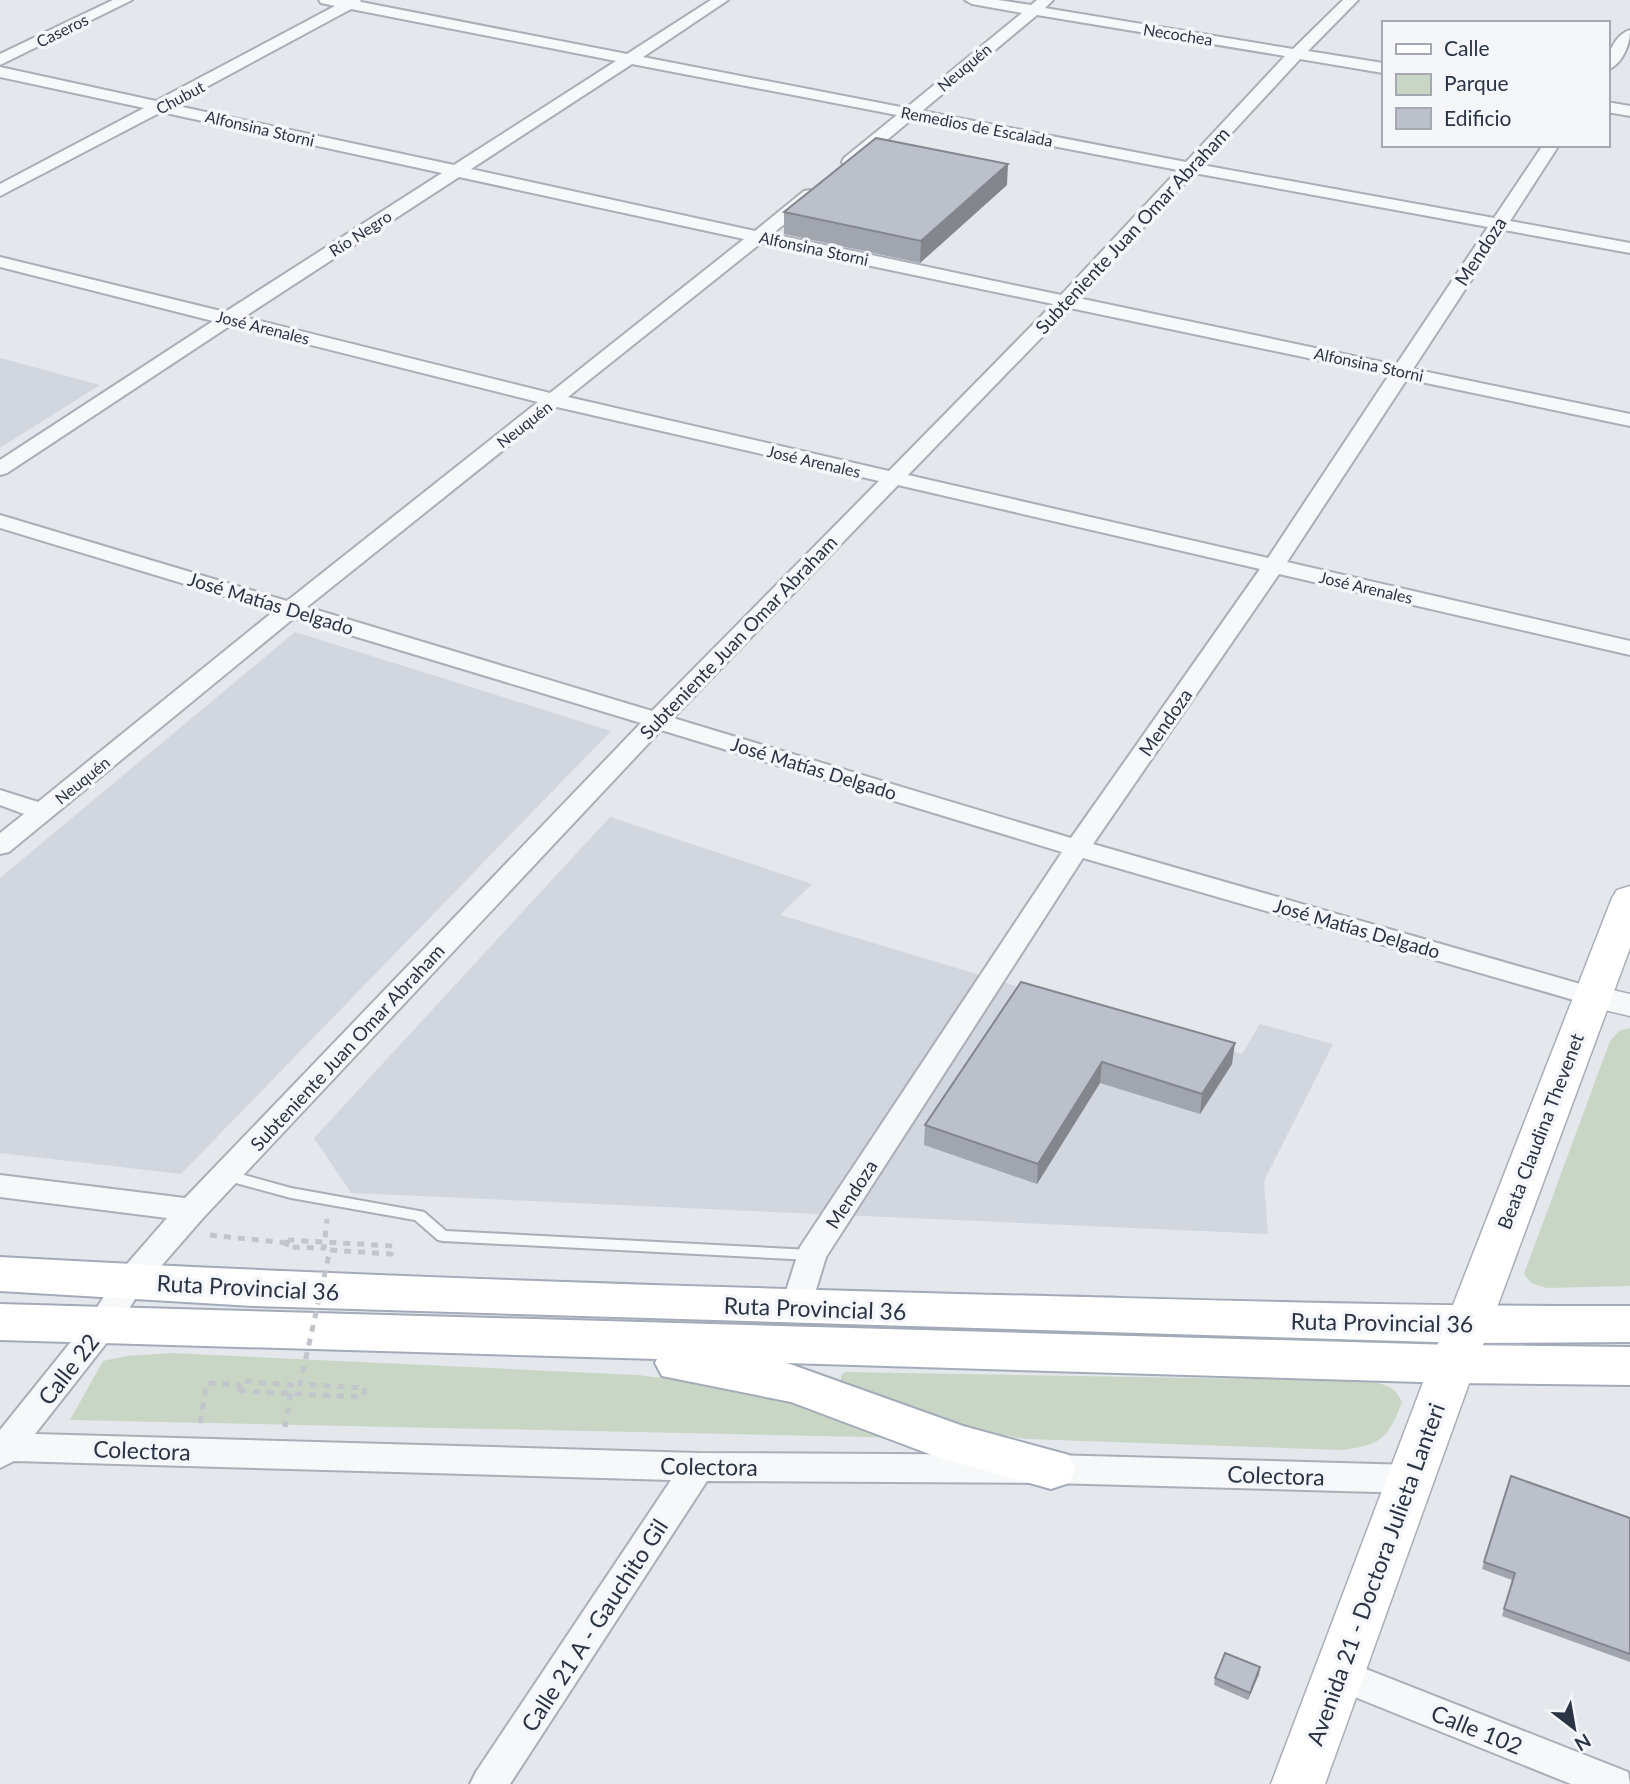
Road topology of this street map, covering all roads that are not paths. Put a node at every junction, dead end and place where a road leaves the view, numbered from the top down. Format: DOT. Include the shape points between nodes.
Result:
graph roads {
  1 [pos="125,0"];
  2 [pos="326,0"];
  3 [pos="721,0"];
  4 [pos="972,0"];
  5 [pos="1351,0"];
  6 [pos="354,2"];
  7 [pos="1039,5"];
  8 [pos="1630,34"];
  9 [pos="1297,53"];
  10 [pos="627,59"];
  11 [pos="0,60"];
  12 [pos="1609,62"];
  13 [pos="1382,68"];
  14 [pos="0,72"];
  15 [pos="162,106"];
  16 [pos="1609,107"];
  17 [pos="1630,111"];
  18 [pos="908,113"];
  19 [pos="1550,147"];
  20 [pos="1192,168"];
  21 [pos="456,171"];
  22 [pos="0,191"];
  23 [pos="1498,223"];
  24 [pos="760,237"];
  25 [pos="1630,248"];
  26 [pos="0,262"];
  27 [pos="1065,302"];
  28 [pos="230,318"];
  29 [pos="1401,371"];
  30 [pos="554,400"];
  31 [pos="1630,420"];
  32 [pos="0,469"];
  33 [pos="893,479"];
  34 [pos="0,521"];
  35 [pos="1274,565"];
  36 [pos="291,609"];
  37 [pos="1630,648"];
  38 [pos="656,721"];
  39 [pos="0,797"];
  40 [pos="42,812"];
  41 [pos="0,846"];
  42 [pos="1077,848"];
  43 [pos="1630,898"];
  44 [pos="1591,996"];
  45 [pos="1630,1006"];
  46 [pos="225,1175"];
  47 [pos="0,1186"];
  48 [pos="183,1220"];
  49 [pos="811,1255"];
  50 [pos="0,1274"];
  51 [pos="131,1280"];
  52 [pos="797,1307"];
  53 [pos="0,1322"];
  54 [pos="1630,1324"];
  55 [pos="101,1327"];
  56 [pos="433,1336"];
  57 [pos="1460,1344"];
  58 [pos="1630,1366"];
  59 [pos="3,1450"];
  60 [pos="698,1467"];
  61 [pos="1051,1469"];
  62 [pos="1412,1479"];
  63 [pos="1338,1674"];
  64 [pos="489,1784"];
  65 [pos="1298,1784"];
  66 [pos="1615,1784"];
  1 -- 11 [label="street, Caseros"];
  2 -- 6 [label="street, Remedios de Escalada"];
  3 -- 10 [label="street, Río Negro"];
  4 -- 7 [label="street, Necochea"];
  5 -- 9 [label="street, Subteniente Juan Omar Abraham"];
  6 -- 10 [label="street, Remedios de Escalada"];
  6 -- 15 [label="street, Chubut"];
  7 -- 9 [label="street, Necochea"];
  7 -- 18 [label="street, Neuquén"];
  8 -- 12 [label="street"];
  9 -- 13 [label="street, Necochea"];
  9 -- 20 [label="street, Subteniente Juan Omar Abraham"];
  10 -- 18 [label="street, Remedios de Escalada"];
  10 -- 21 [label="street, Río Negro"];
  14 -- 15 [label="street, Alfonsina Storni"];
  15 -- 21 [label="street, Alfonsina Storni"];
  15 -- 22 [label="street, Chubut"];
  16 -- 17 [label="street"];
  18 -- 20 [label="street, Remedios de Escalada"];
  18 -- 24 [label="street, Neuquén"];
  19 -- 23 [label="street, Mendoza"];
  20 -- 23 [label="street, Remedios de Escalada"];
  20 -- 27 [label="street, Subteniente Juan Omar Abraham"];
  21 -- 24 [label="street, Alfonsina Storni"];
  21 -- 28 [label="street, Río Negro"];
  23 -- 25 [label="street, Remedios de Escalada"];
  23 -- 29 [label="street, Mendoza"];
  24 -- 27 [label="street, Alfonsina Storni"];
  24 -- 30 [label="street, Neuquén"];
  26 -- 28 [label="street, José Arenales"];
  27 -- 29 [label="street, Alfonsina Storni"];
  27 -- 33 [label="street, Subteniente Juan Omar Abraham"];
  28 -- 30 [label="street, José Arenales"];
  28 -- 32 [label="street, Río Negro"];
  29 -- 31 [label="street, Alfonsina Storni"];
  29 -- 35 [label="street, Mendoza"];
  30 -- 33 [label="street, José Arenales"];
  30 -- 36 [label="street, Neuquén"];
  33 -- 35 [label="street, José Arenales"];
  33 -- 38 [label="street, Subteniente Juan Omar Abraham"];
  34 -- 36 [label="street, José Matías Delgado"];
  35 -- 37 [label="street, José Arenales"];
  35 -- 42 [label="street, Mendoza"];
  36 -- 38 [label="street, José Matías Delgado"];
  36 -- 40 [label="street, Neuquén"];
  38 -- 42 [label="street, José Matías Delgado"];
  38 -- 46 [label="street, Subteniente Juan Omar Abraham"];
  39 -- 40 [label="street"];
  40 -- 41 [label="street, Neuquén"];
  42 -- 44 [label="street, José Matías Delgado"];
  42 -- 49 [label="street, Mendoza"];
  43 -- 44 [label="main road, Beata Claudina Thevenet"];
  44 -- 45 [label="street, José Matías Delgado"];
  44 -- 57 [label="main road, Beata Claudina Thevenet"];
  46 -- 48 [label="street, Subteniente Juan Omar Abraham"];
  46 -- 49 [label="lane" via="330,1201 419,1216 443,1236"];
  47 -- 48 [label="street"];
  48 -- 51 [label="street, Subteniente Juan Omar Abraham"];
  49 -- 52 [label="street, Mendoza"];
  50 -- 51 [label="main road, Ruta Provincial 36"];
  51 -- 52 [label="main road, Ruta Provincial 36" via="253,1289"];
  51 -- 55 [label="street, Calle 22"];
  52 -- 57 [label="main road, Ruta Provincial 36"];
  53 -- 55 [label="main road, Ruta Provincial 36"];
  54 -- 57 [label="main road, Ruta Provincial 36"];
  55 -- 56 [label="main road, Ruta Provincial 36"];
  55 -- 59 [label="street, Calle 22"];
  56 -- 57 [label="main road, Ruta Provincial 36"];
  56 -- 61 [label="main road" via="546,1346 765,1376 825,1393 957,1444"];
  57 -- 58 [label="main road, Ruta Provincial 36"];
  57 -- 62 [label="main road, Avenida 21 - Doctora Julieta Lanteri"];
  59 -- 60 [label="street, Colectora"];
  60 -- 61 [label="street, Colectora"];
  60 -- 64 [label="street, Calle 21 A - Gauchito Gil"];
  61 -- 62 [label="street, Colectora"];
  62 -- 63 [label="main road, Avenida 21 - Doctora Julieta Lanteri"];
  63 -- 65 [label="main road, Avenida 21 - Doctora Julieta Lanteri"];
  63 -- 66 [label="street, Calle 102"];
}
